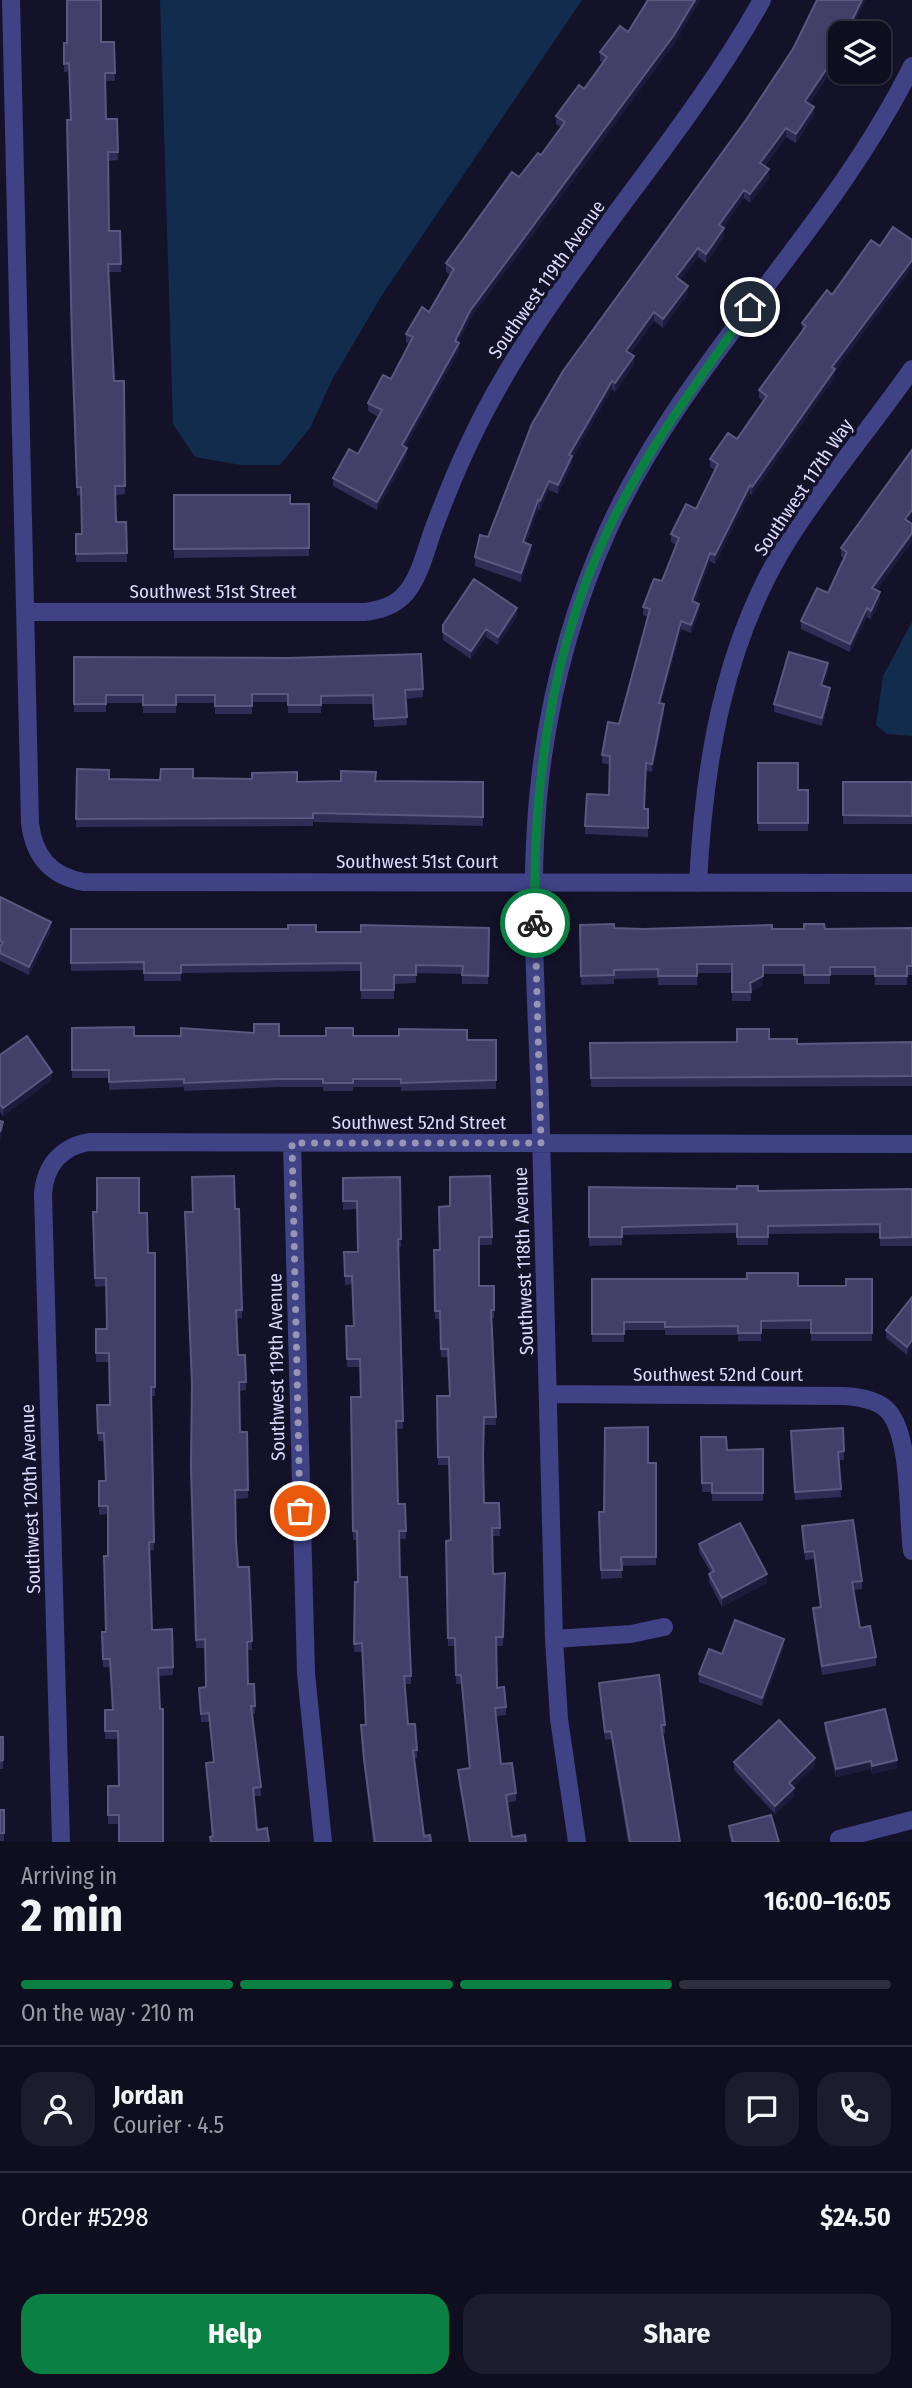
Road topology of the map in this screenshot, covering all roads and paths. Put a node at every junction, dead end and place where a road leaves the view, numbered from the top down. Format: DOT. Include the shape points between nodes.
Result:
graph roads {
  1 [pos="11,0"];
  2 [pos="762,0"];
  3 [pos="912,66"];
  4 [pos="912,369"];
  5 [pos="398,601"];
  6 [pos="25,612"];
  7 [pos="535,882"];
  8 [pos="698,883"];
  9 [pos="912,883"];
  10 [pos="292,1143"];
  11 [pos="541,1143"];
  12 [pos="912,1144"];
  13 [pos="57,1158"];
  14 [pos="548,1394"];
  15 [pos="912,1551"];
  16 [pos="664,1627"];
  17 [pos="554,1639"];
  18 [pos="912,1820"];
  19 [pos="839,1839"];
  20 [pos="61,1842"];
  21 [pos="323,1842"];
  22 [pos="577,1842"];
  1 -- 6 [label="street"];
  2 -- 5 [label="street, Southwest 119th Avenue" via="704,96 503,377 458,466 413,582"];
  3 -- 7 [label="street, Southwest 118th Avenue" via="888,115 833,198 676,413 610,526 567,642 555,694 543,755"];
  4 -- 8 [label="street, Southwest 117th Way" via="790,537 740,641 706,772"];
  5 -- 6 [label="street, Southwest 51st Street" via="364,612"];
  6 -- 7 [label="street, Southwest 51st Court" via="30,823 35,848 51,870 84,882"];
  7 -- 8 [label="street, Southwest 51st Court"];
  7 -- 11 [label="street, Southwest 118th Avenue"];
  8 -- 9 [label="street, Southwest 51st Court"];
  10 -- 11 [label="street, Southwest 52nd Street"];
  10 -- 13 [label="street, Southwest 52nd Street" via="89,1142 74,1145"];
  10 -- 21 [label="street, Southwest 119th Avenue" via="306,1673"];
  11 -- 12 [label="street, Southwest 52nd Street"];
  11 -- 14 [label="street, Southwest 118th Avenue"];
  13 -- 20 [label="street, Southwest 120th Avenue" via="44,1180 43,1194"];
  14 -- 15 [label="street, Southwest 52nd Court" via="844,1396 874,1401 896,1423 901,1438"];
  14 -- 17 [label="street, Southwest 118th Avenue"];
  16 -- 17 [label="street"];
  17 -- 22 [label="street, Southwest 118th Avenue" via="559,1719"];
  18 -- 19 [label="street"];
}
